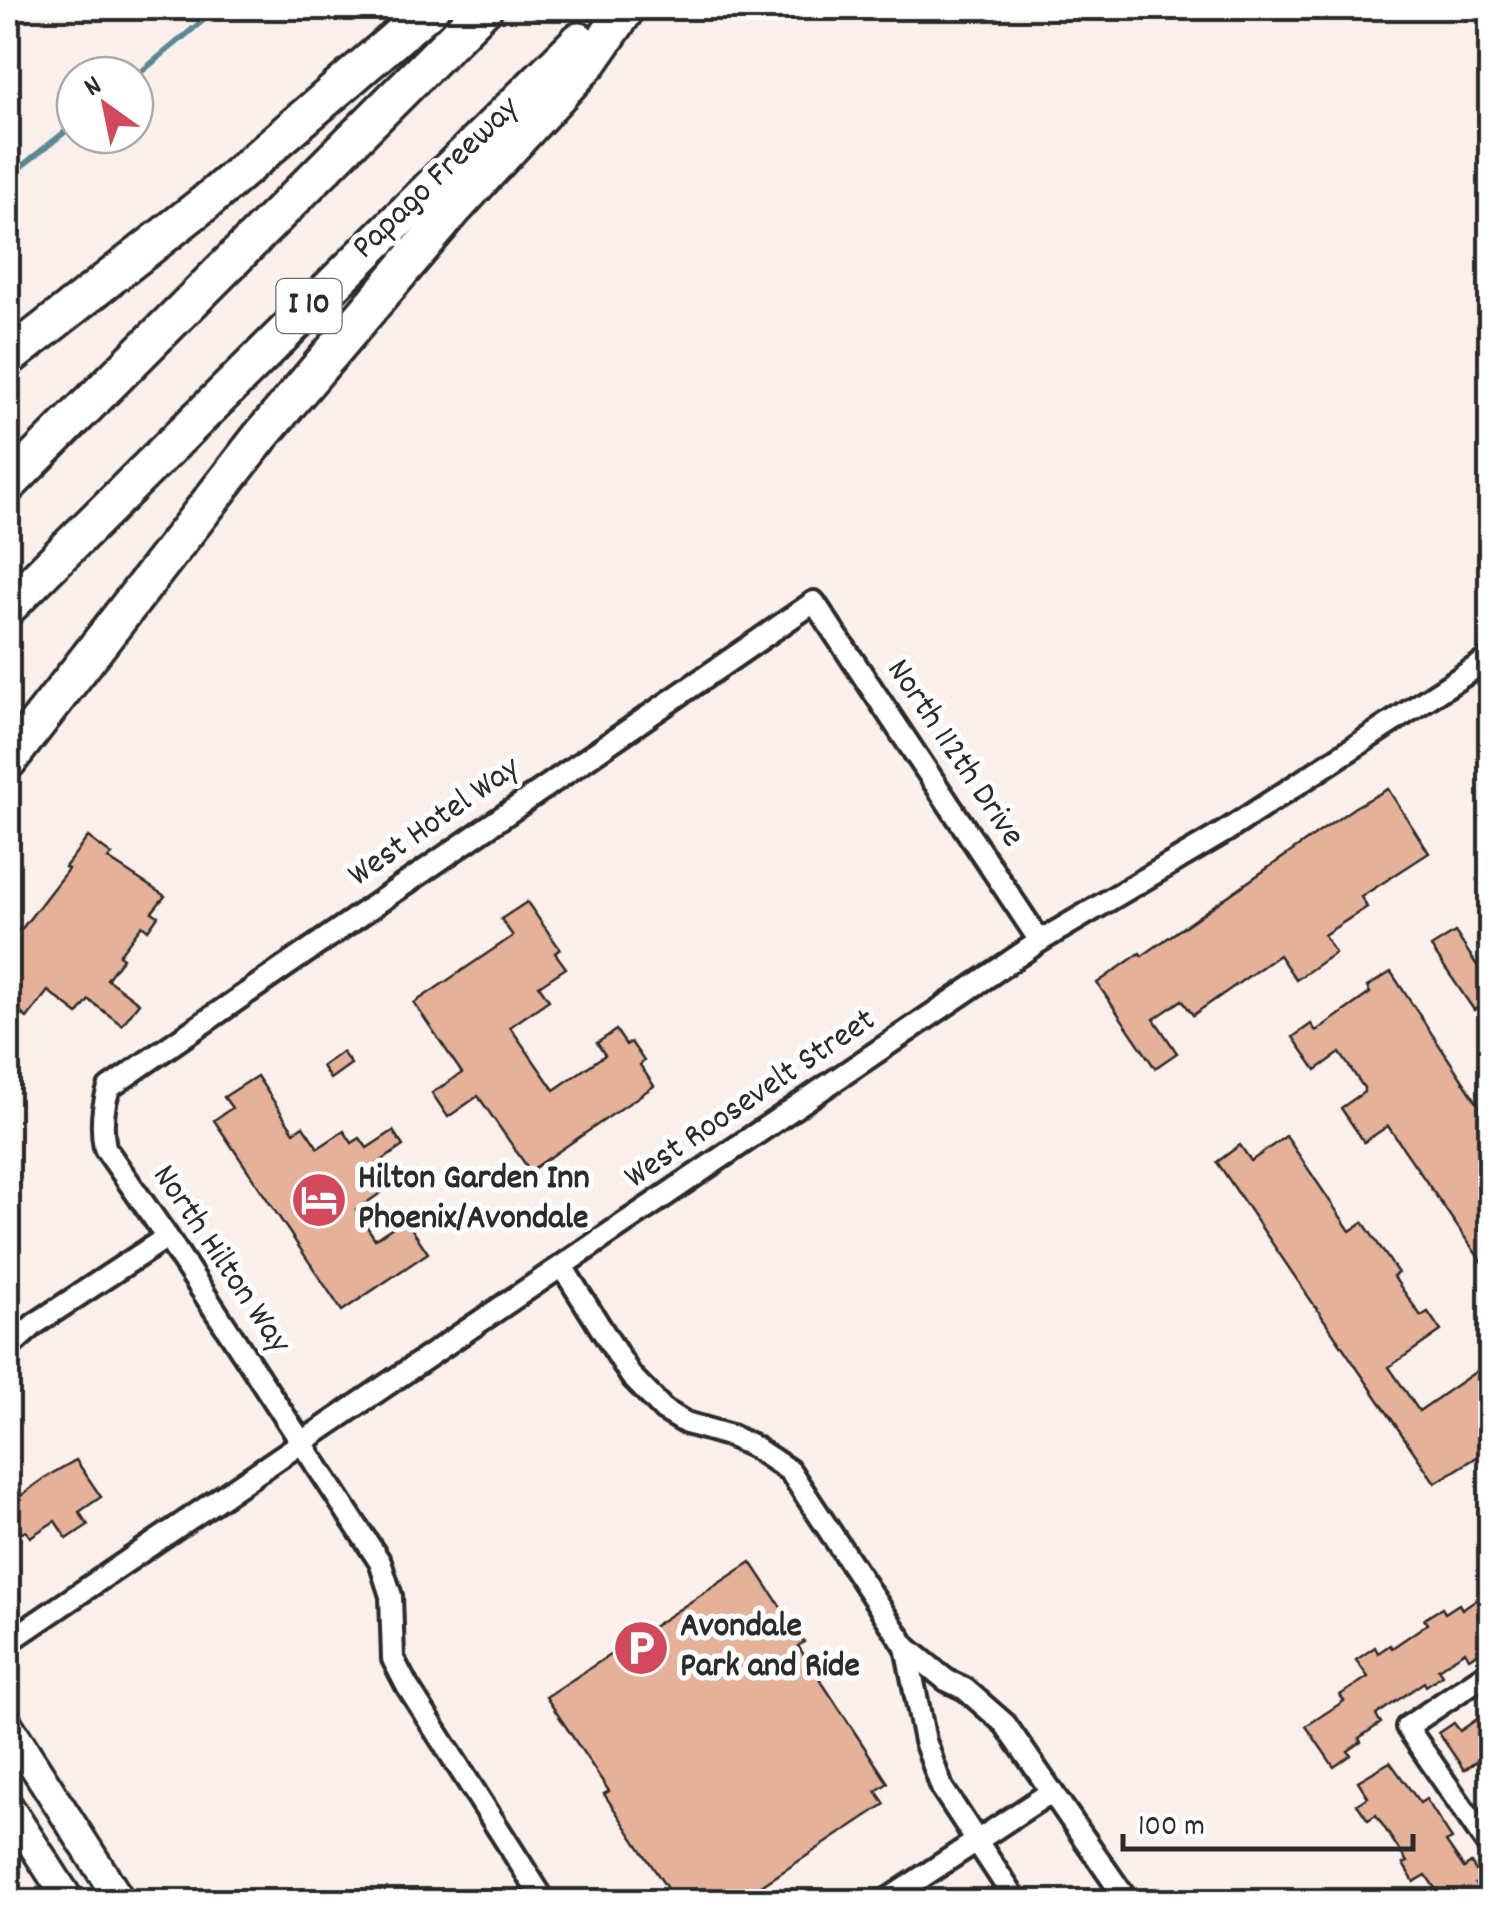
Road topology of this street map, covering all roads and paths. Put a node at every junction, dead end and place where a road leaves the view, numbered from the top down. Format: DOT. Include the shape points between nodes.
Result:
graph roads {
  1 [pos="430,8"];
  2 [pos="484,8"];
  3 [pos="613,8"];
  4 [pos="627,8"];
  5 [pos="8,358"];
  6 [pos="8,486"];
  7 [pos="814,602"];
  8 [pos="8,607"];
  9 [pos="1490,658"];
  10 [pos="8,761"];
  11 [pos="1040,941"];
  12 [pos="103,1105"];
  13 [pos="168,1236"];
  14 [pos="563,1268"];
  15 [pos="8,1348"];
  16 [pos="303,1444"];
  17 [pos="8,1642"];
  18 [pos="906,1648"];
  19 [pos="1490,1671"];
  20 [pos="8,1725"];
  21 [pos="1050,1792"];
  22 [pos="8,1806"];
  23 [pos="977,1841"];
  24 [pos="1490,1848"];
  25 [pos="70,1902"];
  26 [pos="121,1902"];
  27 [pos="544,1902"];
  28 [pos="884,1902"];
  29 [pos="1017,1902"];
  30 [pos="1128,1902"];
  1 -- 5 [label="highway" via="205,203"];
  2 -- 6 [label="highway, I 10"];
  3 -- 8 [label="highway, Papago Freeway / I 10"];
  4 -- 10 [label="highway" via="590,61 271,424"];
  7 -- 11 [label="street, North 112th Drive"];
  7 -- 12 [label="street, West Hotel Way" via="124,1076 109,1088"];
  9 -- 11 [label="street, West Roosevelt Street" via="1226,831"];
  11 -- 14 [label="street, West Roosevelt Street"];
  12 -- 13 [label="street, North Hilton Way" via="105,1148"];
  13 -- 15 [label="street"];
  13 -- 16 [label="street, North Hilton Way"];
  14 -- 16 [label="street, West Roosevelt Street"];
  14 -- 18 [label="street" via="631,1376 664,1410 754,1447 790,1471"];
  16 -- 17 [label="street, West Roosevelt Street"];
  16 -- 27 [label="street, North Hilton Way" via="380,1562 391,1596 393,1659 407,1686"];
  18 -- 21 [label="street" via="1005,1724"];
  18 -- 23 [label="street" via="930,1757"];
  19 -- 24 [label="street" via="1408,1727"];
  20 -- 26 [label="main road"];
  21 -- 23 [label="street"];
  21 -- 30 [label="street"];
  22 -- 25 [label="main road"];
  23 -- 28 [label="street"];
  23 -- 29 [label="street"];
}
